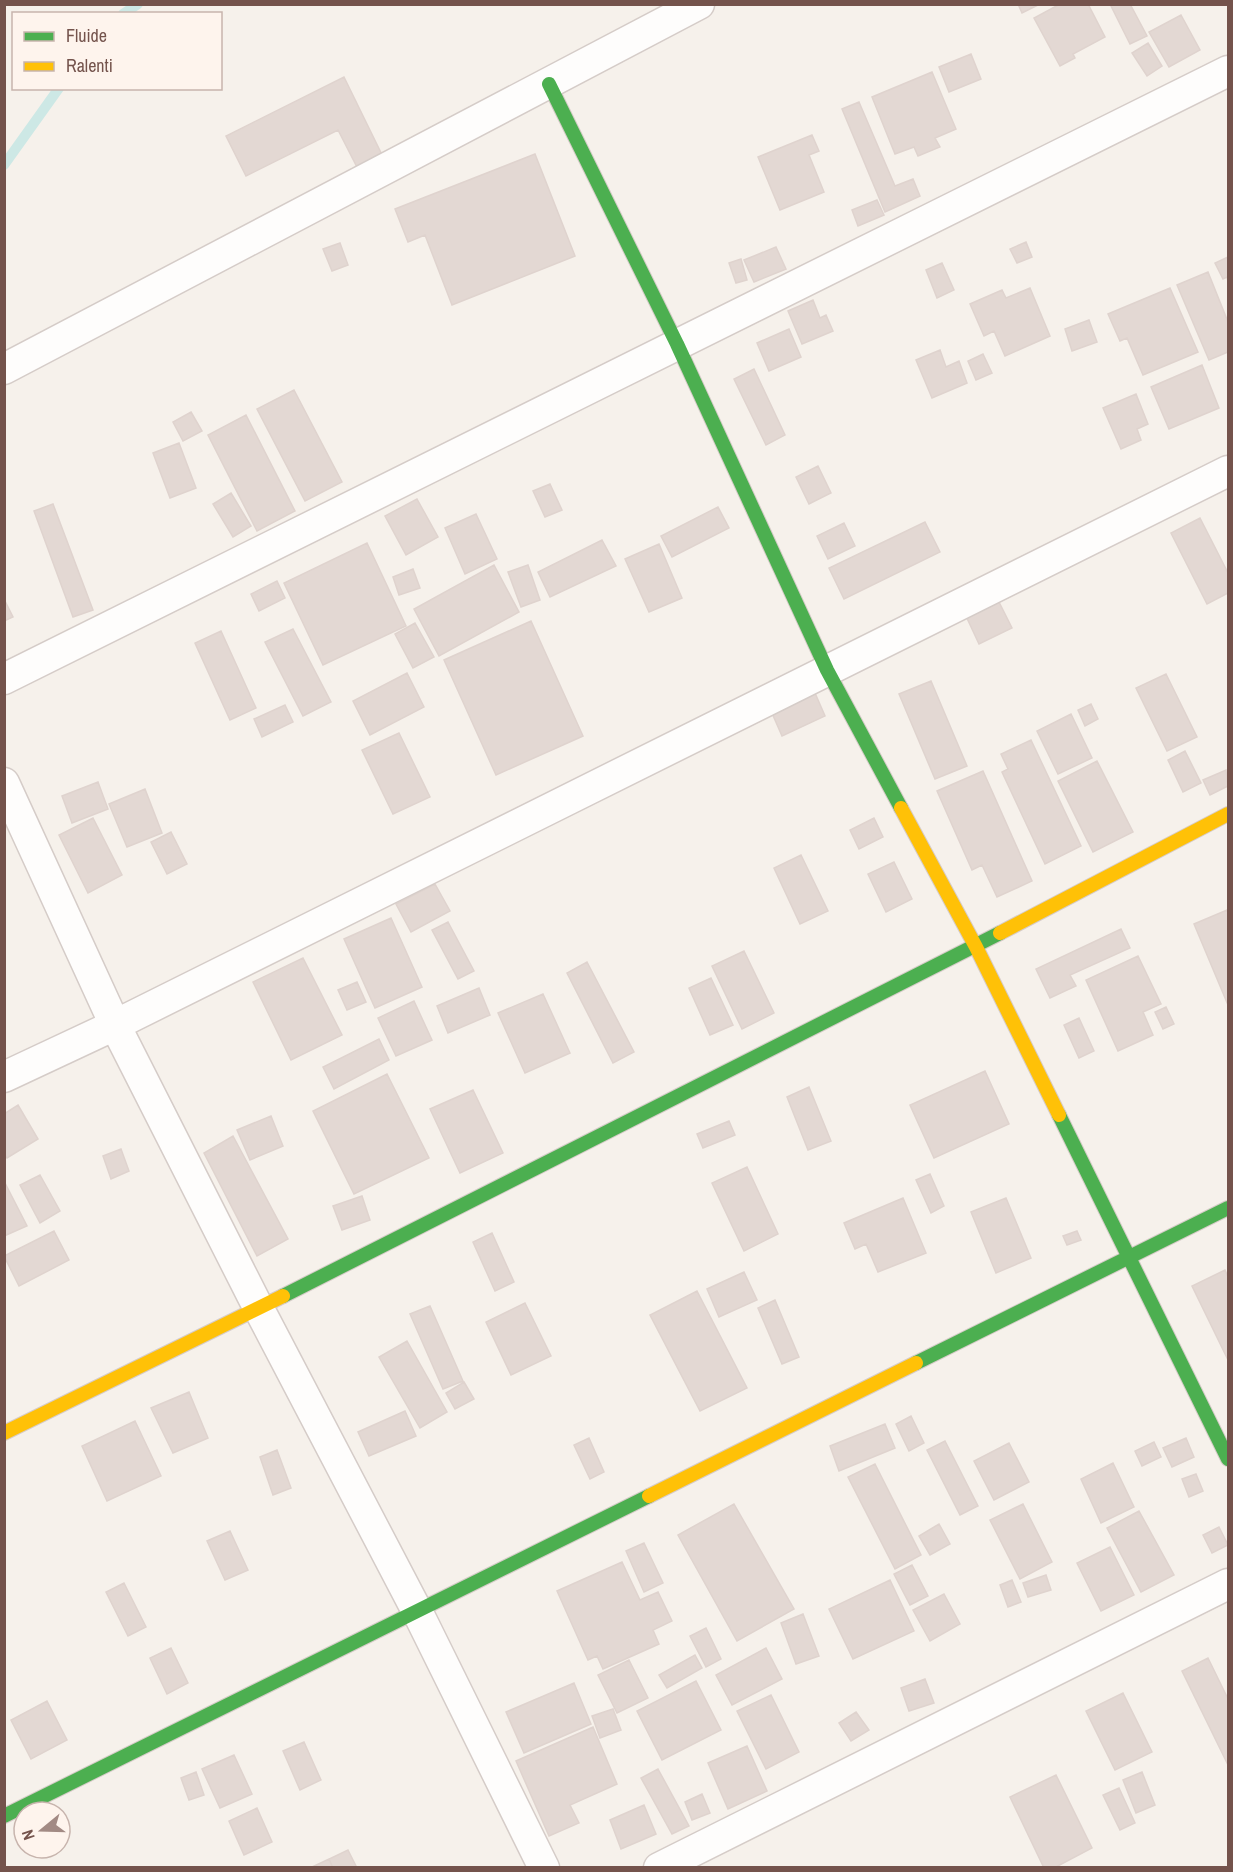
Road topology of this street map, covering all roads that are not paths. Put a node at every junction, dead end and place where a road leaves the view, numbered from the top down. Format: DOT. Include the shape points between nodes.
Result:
graph roads {
  1 [pos="699,4"];
  2 [pos="1228,71"];
  3 [pos="549,84"];
  4 [pos="677,344"];
  5 [pos="4,369"];
  6 [pos="1228,471"];
  7 [pos="826,670"];
  8 [pos="4,680"];
  9 [pos="4,783"];
  10 [pos="1228,814"];
  11 [pos="976,947"];
  12 [pos="115,1025"];
  13 [pos="4,1077"];
  14 [pos="1228,1208"];
  15 [pos="1128,1257"];
  16 [pos="259,1309"];
  17 [pos="4,1434"];
  18 [pos="1228,1459"];
  19 [pos="1228,1584"];
  20 [pos="417,1611"];
  21 [pos="4,1815"];
  22 [pos="544,1868"];
  23 [pos="659,1868"];
  1 -- 3 [label="street"];
  2 -- 4 [label="street"];
  3 -- 4 [label="street"];
  3 -- 5 [label="street"];
  4 -- 7 [label="street"];
  4 -- 8 [label="street"];
  6 -- 7 [label="street"];
  7 -- 11 [label="street"];
  7 -- 12 [label="street"];
  9 -- 12 [label="street"];
  10 -- 11 [label="street"];
  11 -- 15 [label="street"];
  11 -- 16 [label="street"];
  12 -- 13 [label="street"];
  12 -- 16 [label="street"];
  14 -- 15 [label="street"];
  15 -- 18 [label="street"];
  15 -- 20 [label="street"];
  16 -- 17 [label="street"];
  16 -- 20 [label="street"];
  19 -- 23 [label="street"];
  20 -- 21 [label="street"];
  20 -- 22 [label="street"];
}
